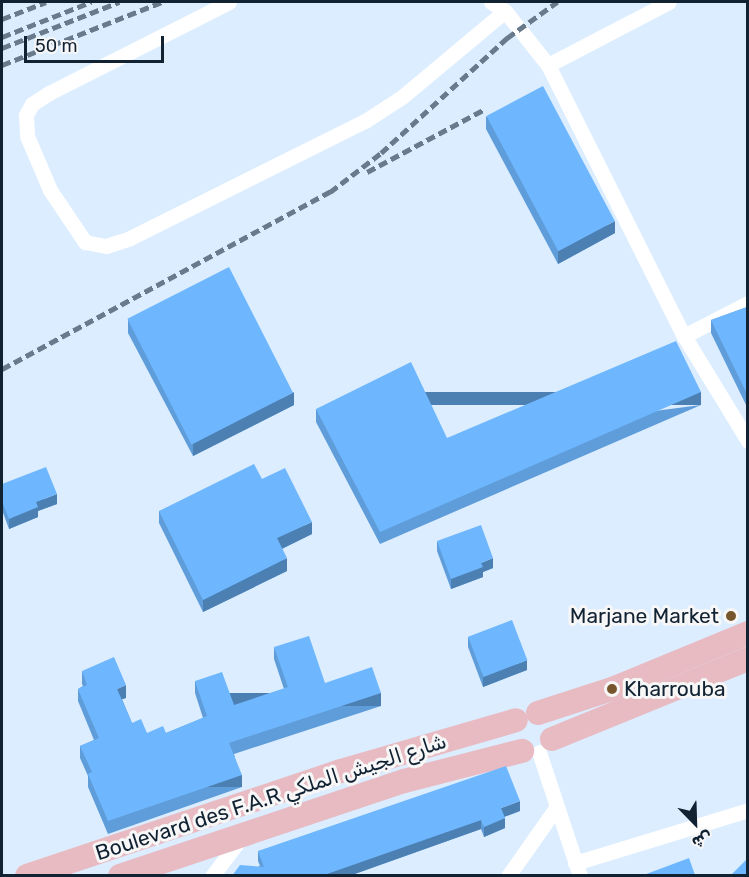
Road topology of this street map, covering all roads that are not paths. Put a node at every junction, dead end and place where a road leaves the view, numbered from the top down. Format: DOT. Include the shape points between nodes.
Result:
graph roads {
  1 [pos="229,2"];
  2 [pos="491,2"];
  3 [pos="669,2"];
  4 [pos="506,11"];
  5 [pos="548,65"];
  6 [pos="747,303"];
  7 [pos="684,336"];
  8 [pos="747,441"];
  9 [pos="747,633"];
  10 [pos="747,659"];
  11 [pos="527,717"];
  12 [pos="538,748"];
  13 [pos="556,808"];
  14 [pos="747,810"];
  15 [pos="243,835"];
  16 [pos="577,869"];
  17 [pos="27,876"];
  18 [pos="120,876"];
  19 [pos="212,876"];
  20 [pos="508,876"];
  1 -- 4 [label="street" via="32,104 26,115 27,136 50,190 85,242 106,246 130,238 365,121 402,97"];
  2 -- 4 [label="street"];
  3 -- 5 [label="street"];
  4 -- 5 [label="street"];
  5 -- 7 [label="street"];
  6 -- 7 [label="street"];
  7 -- 8 [label="street"];
  9 -- 11 [label="main road, Boulevard des F.A.R شارع الجيش الملكي" via="612,689"];
  10 -- 12 [label="main road, Boulevard des F.A.R شارع الجيش الملكي"];
  11 -- 12 [label="main road" via="549,720"];
  11 -- 12 [label="main road" via="512,737"];
  11 -- 17 [label="main road, Boulevard des F.A.R شارع الجيش الملكي" via="341,771"];
  12 -- 13 [label="street"];
  12 -- 15 [label="main road, Boulevard des F.A.R شارع الجيش الملكي" via="404,781"];
  13 -- 16 [label="street"];
  13 -- 20 [label="street"];
  14 -- 16 [label="street"];
  15 -- 18 [label="main road, Boulevard des F.A.R شارع الجيش الملكي"];
  15 -- 19 [label="street"];
}
